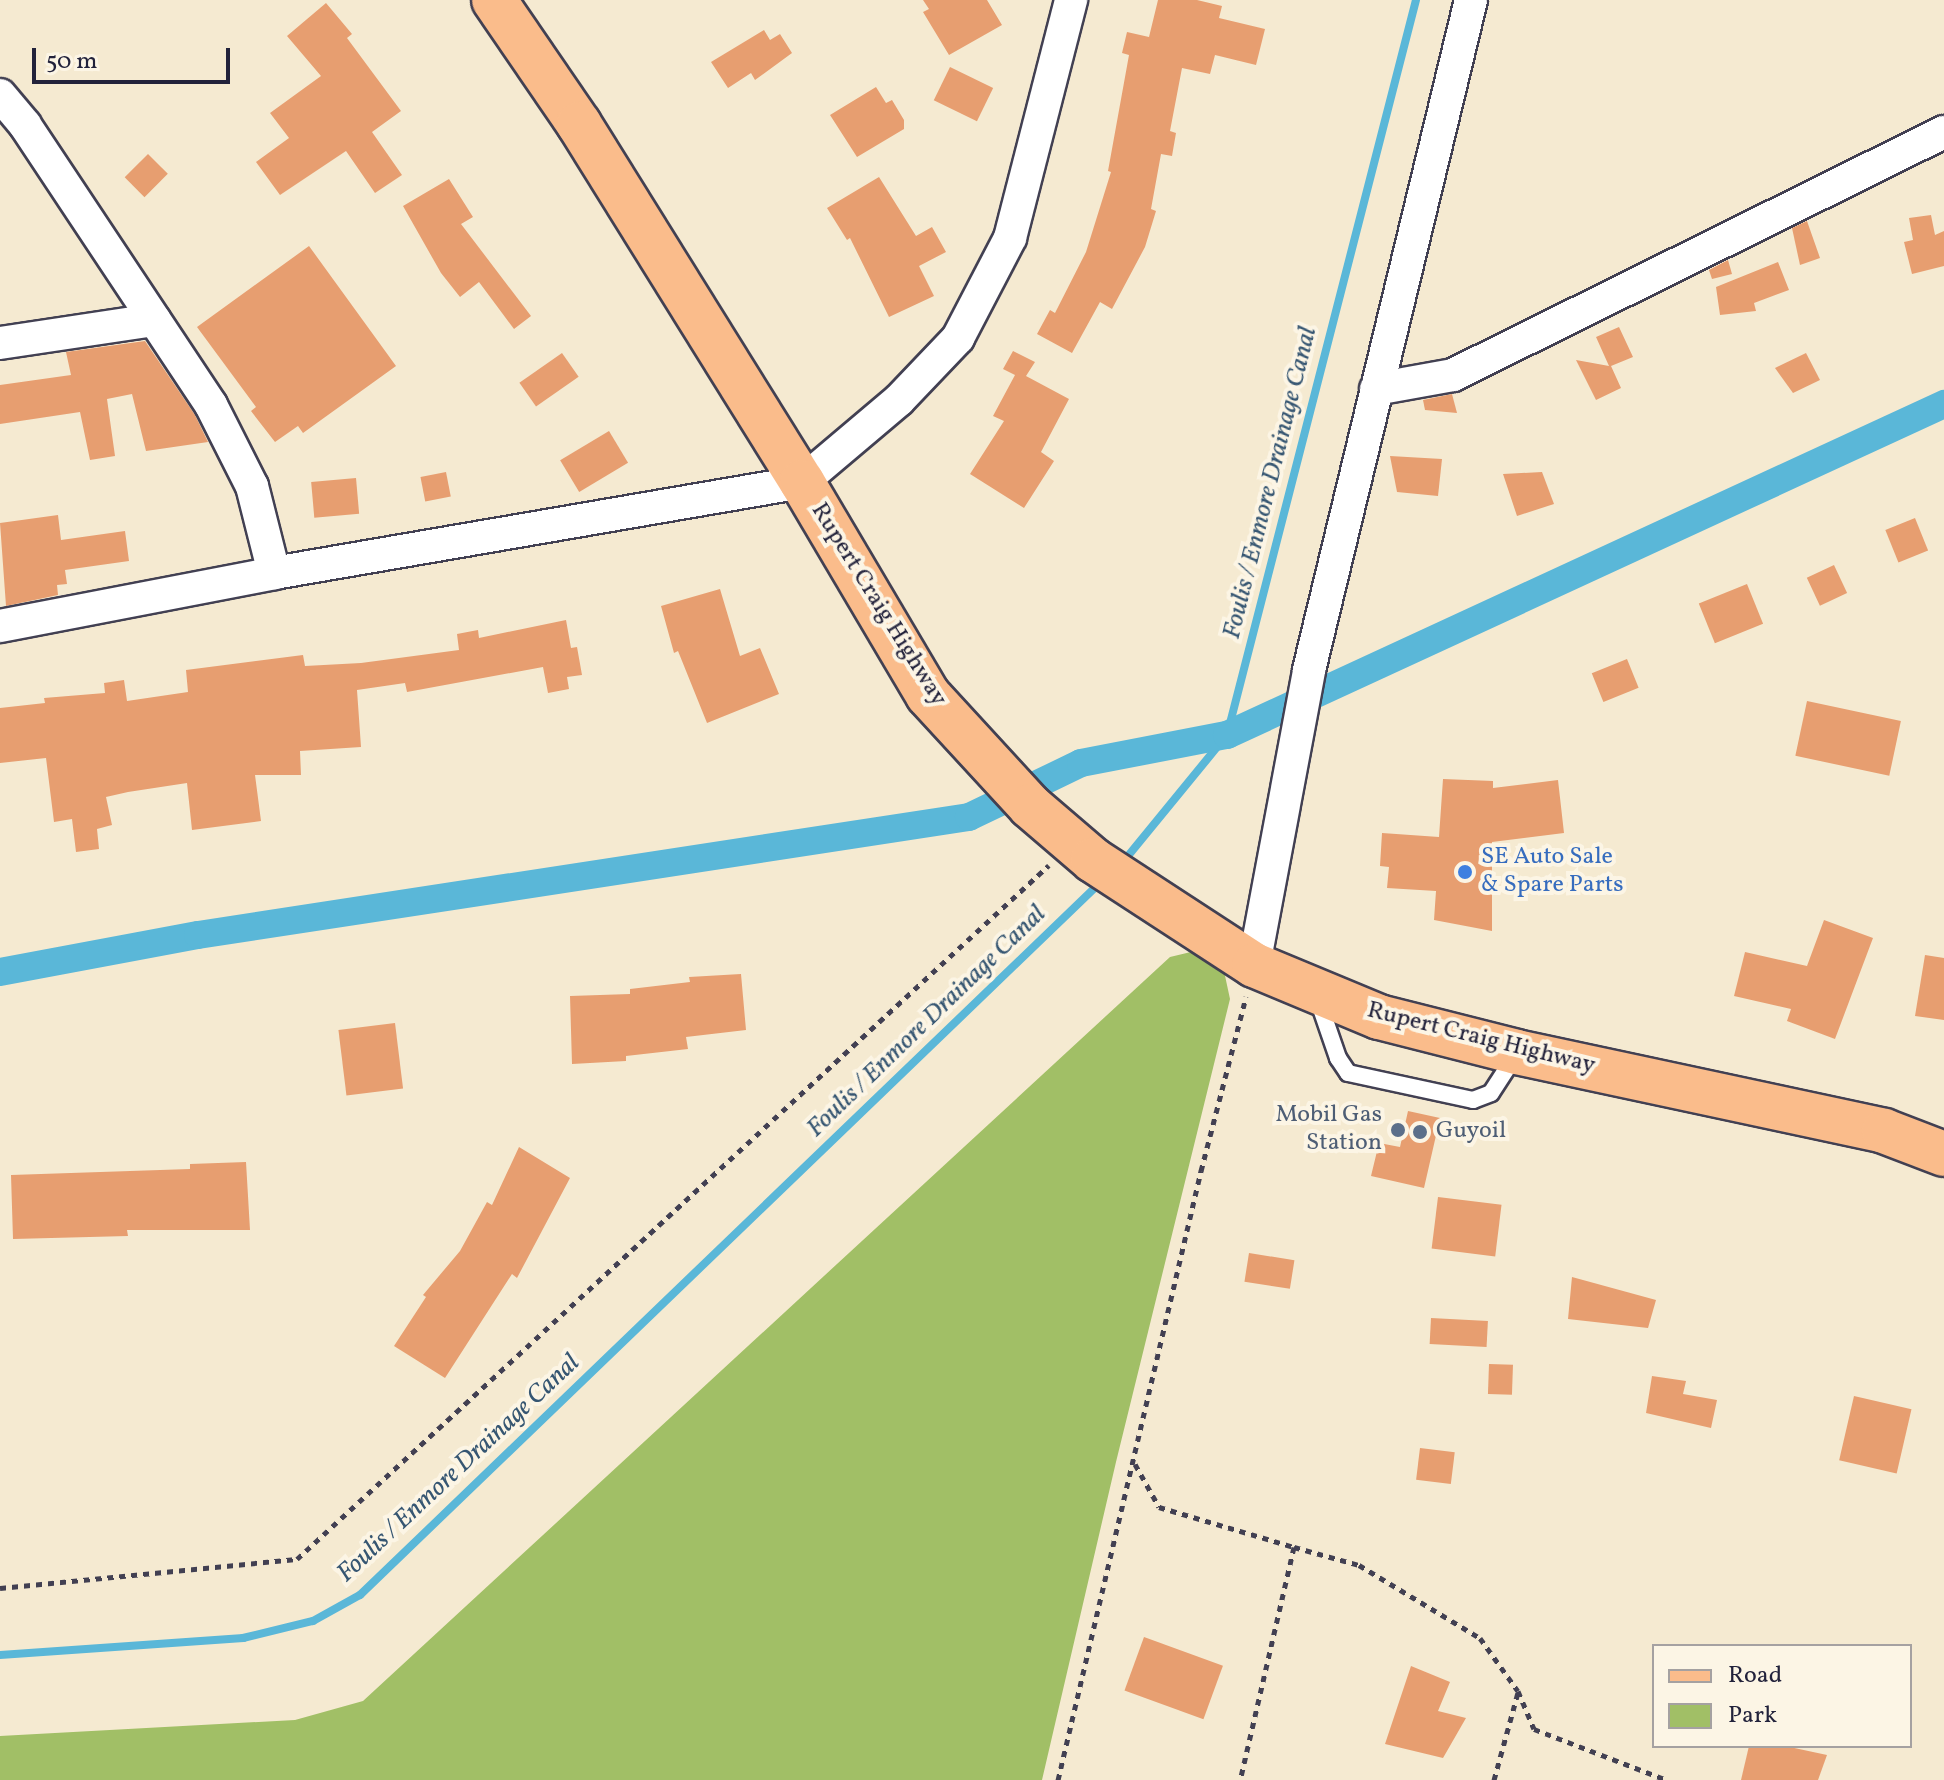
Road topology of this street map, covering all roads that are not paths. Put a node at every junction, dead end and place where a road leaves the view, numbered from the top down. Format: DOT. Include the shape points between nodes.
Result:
graph roads {
  1 [pos="494,0"];
  2 [pos="1071,0"];
  3 [pos="1471,0"];
  4 [pos="0,95"];
  5 [pos="1944,132"];
  6 [pos="154,320"];
  7 [pos="0,343"];
  8 [pos="1376,389"];
  9 [pos="802,482"];
  10 [pos="274,573"];
  11 [pos="0,626"];
  12 [pos="1254,965"];
  13 [pos="1315,990"];
  14 [pos="1517,1052"];
  15 [pos="1944,1154"];
  1 -- 9 [label="main road, Rupert Craig Highway" via="579,124"];
  2 -- 9 [label="street" via="1010,238 958,338 899,400"];
  3 -- 8 [label="street"];
  4 -- 6 [label="street"];
  5 -- 8 [label="street" via="1453,375"];
  6 -- 7 [label="street"];
  6 -- 10 [label="street" via="211,405 252,486"];
  8 -- 12 [label="street" via="1290,758"];
  9 -- 10 [label="street"];
  9 -- 12 [label="main road, Rupert Craig Highway" via="928,695 1030,806 1083,852"];
  10 -- 11 [label="street"];
  12 -- 13 [label="main road, Rupert Craig Highway"];
  13 -- 14 [label="main road, Rupert Craig Highway" via="1379,1017"];
  13 -- 14 [label="lane" via="1348,1073 1473,1100 1491,1093"];
  14 -- 15 [label="main road, Rupert Craig Highway" via="1884,1131"];
}
